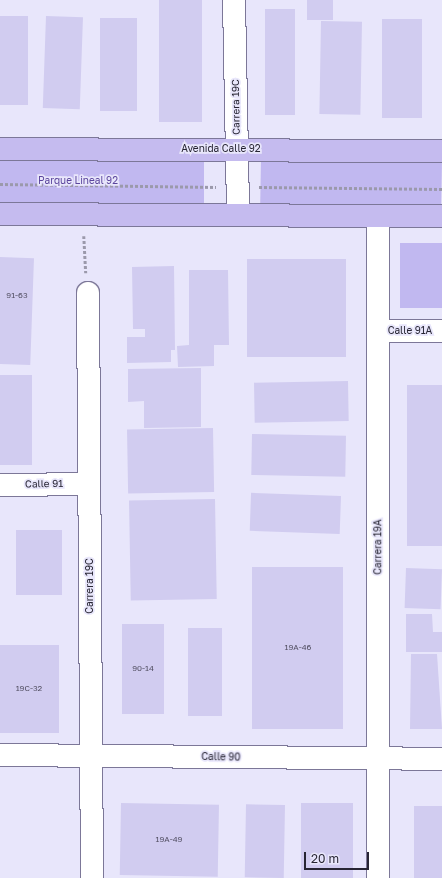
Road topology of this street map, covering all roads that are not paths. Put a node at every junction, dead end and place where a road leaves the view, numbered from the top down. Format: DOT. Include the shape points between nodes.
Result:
graph roads {
  1 [pos="234,0"];
  2 [pos="0,149"];
  3 [pos="237,149"];
  4 [pos="442,151"];
  5 [pos="0,214"];
  6 [pos="238,215"];
  7 [pos="378,216"];
  8 [pos="442,216"];
  9 [pos="88,293"];
  10 [pos="442,330"];
  11 [pos="378,331"];
  12 [pos="89,484"];
  13 [pos="0,485"];
  14 [pos="0,755"];
  15 [pos="91,756"];
  16 [pos="379,759"];
  17 [pos="442,759"];
  18 [pos="92,878"];
  19 [pos="378,878"];
  1 -- 3 [label="street, Carrera 19C"];
  2 -- 3 [label="main road, Avenida Calle 92"];
  3 -- 4 [label="main road, Avenida Calle 92"];
  3 -- 6 [label="street, Carrera 19C"];
  5 -- 6 [label="main road"];
  6 -- 7 [label="main road"];
  7 -- 8 [label="main road"];
  7 -- 11 [label="street, Carrera 19A"];
  9 -- 12 [label="street, Carrera 19C"];
  10 -- 11 [label="street, Calle 91A"];
  11 -- 16 [label="street, Carrera 19A"];
  12 -- 13 [label="street, Calle 91"];
  12 -- 15 [label="street, Carrera 19C"];
  14 -- 15 [label="street, Calle 90"];
  15 -- 16 [label="street, Calle 90"];
  15 -- 18 [label="street, Carrera 19C"];
  16 -- 17 [label="street, Calle 90"];
  16 -- 19 [label="street, Carrera 19A"];
}
